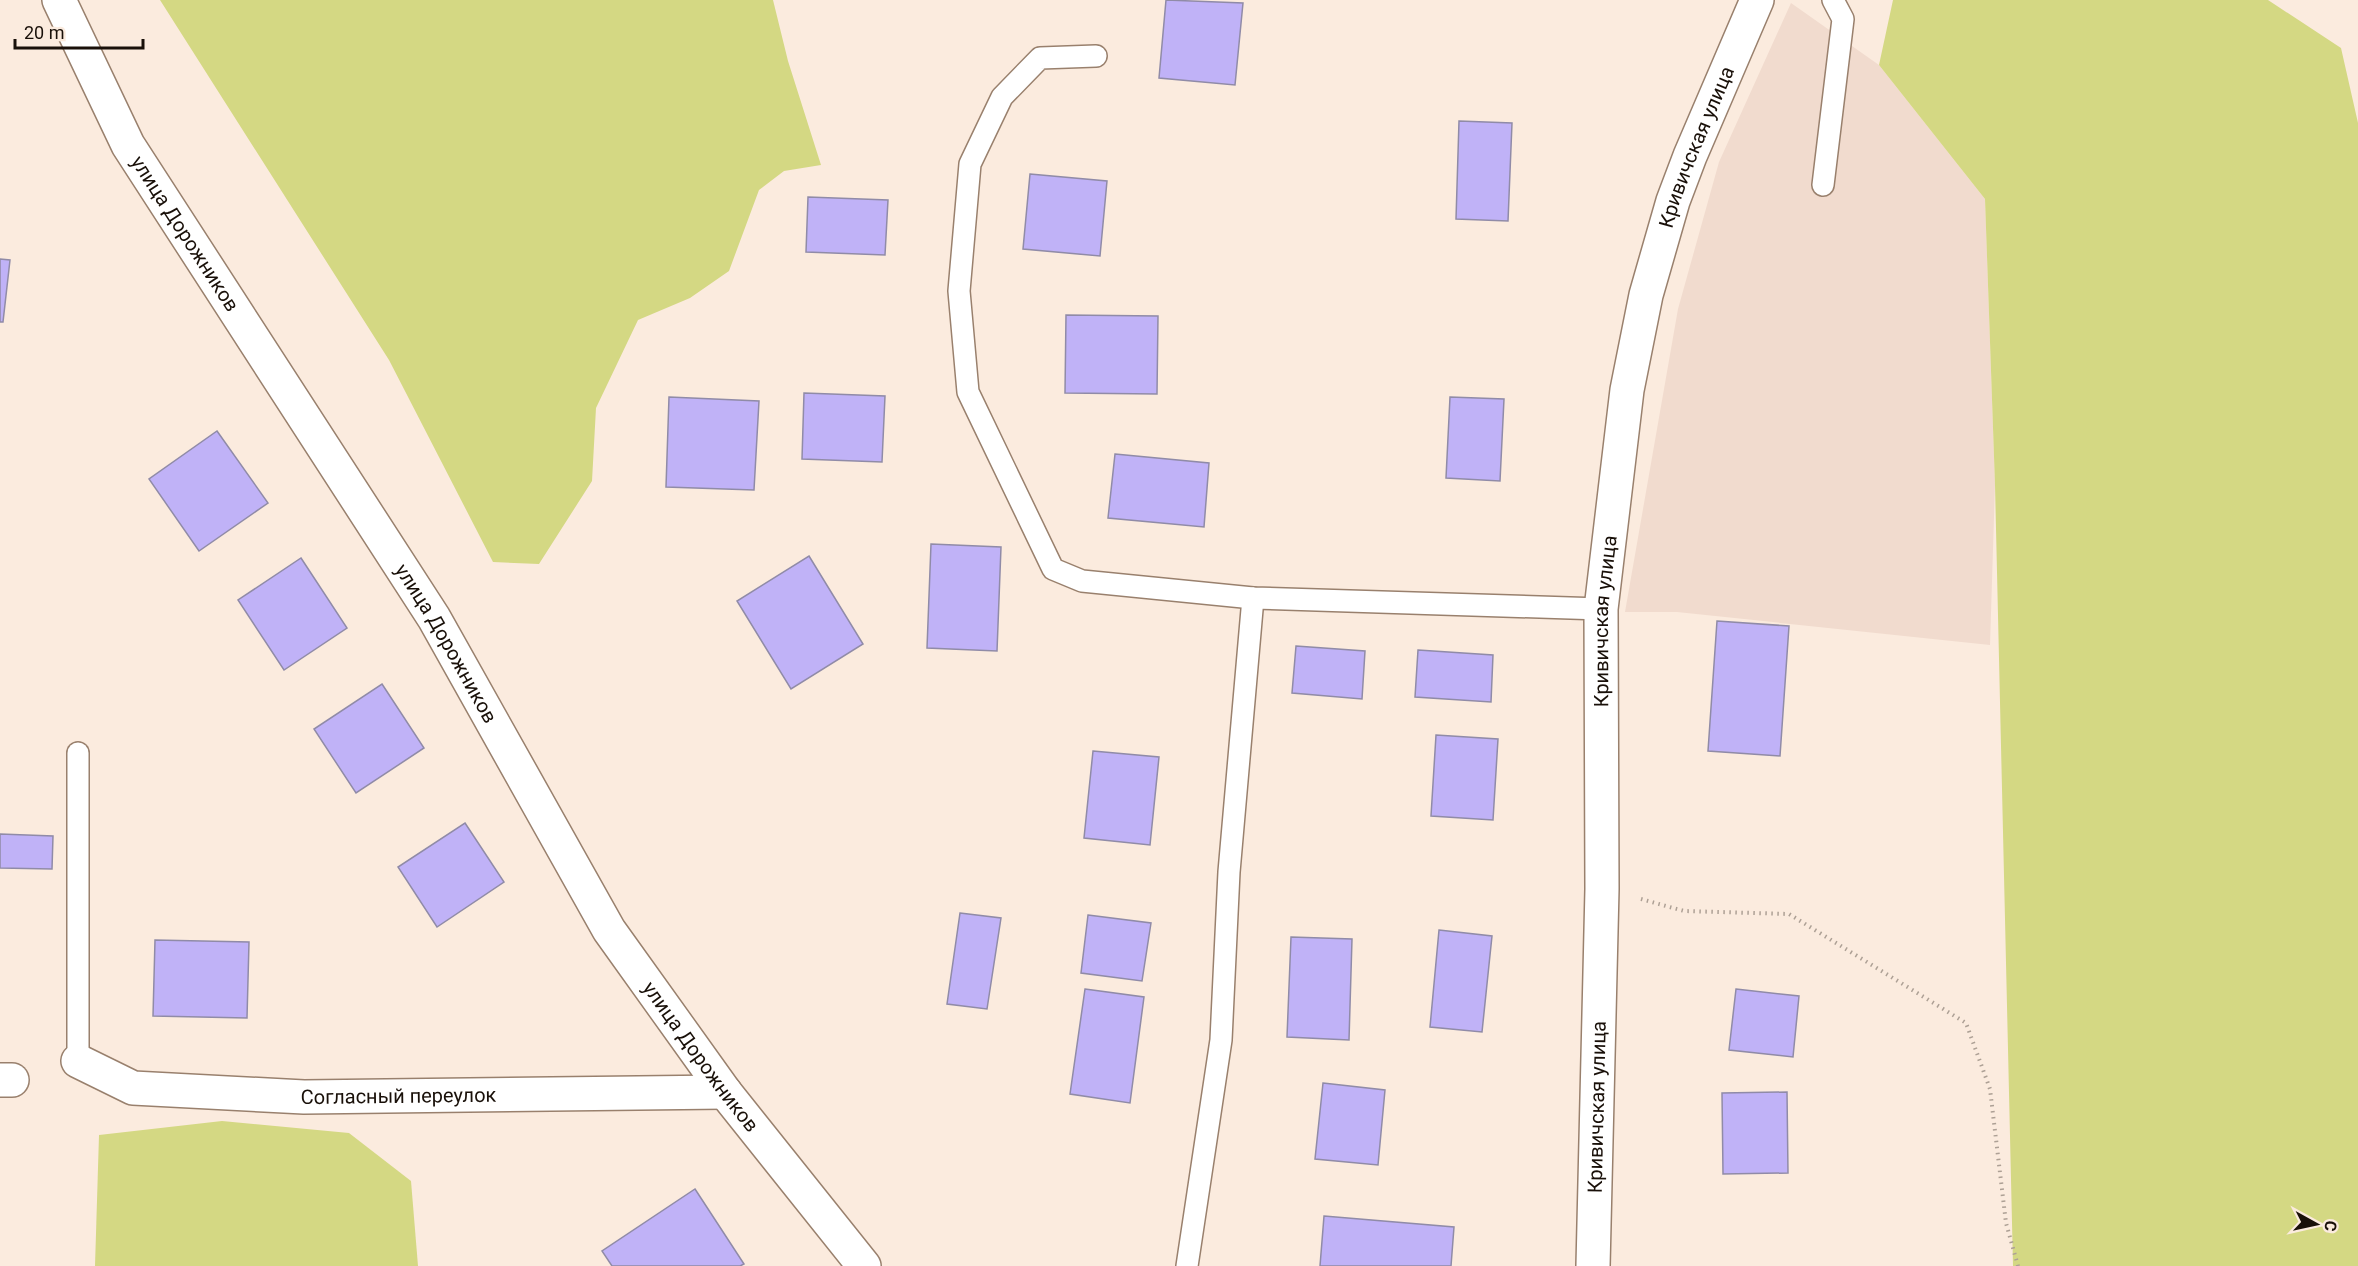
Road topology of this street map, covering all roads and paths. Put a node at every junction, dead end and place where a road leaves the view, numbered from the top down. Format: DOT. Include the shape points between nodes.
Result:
graph roads {
  1 [pos="59,0"];
  2 [pos="1756,0"];
  3 [pos="1833,0"];
  4 [pos="1096,56"];
  5 [pos="1823,185"];
  6 [pos="1253,598"];
  7 [pos="1601,609"];
  8 [pos="78,753"];
  9 [pos="1602,889"];
  10 [pos="78,1061"];
  11 [pos="725,1092"];
  12 [pos="864,1266"];
  13 [pos="1187,1266"];
  14 [pos="1593,1266"];
  15 [pos="2018,1266"];
  1 -- 11 [label="street, улица Дорожников" via="128,145 434,618 609,930"];
  2 -- 7 [label="street, Кривичская улица" via="1690,156 1648,285 1627,390"];
  3 -- 5 [label="lane" via="1843,19"];
  4 -- 6 [label="lane" via="1040,58 1002,97 970,164 959,291 968,392 1053,569 1082,582"];
  6 -- 7 [label="lane"];
  6 -- 13 [label="lane" via="1229,872 1221,1040"];
  7 -- 9 [label="street, Кривичская улица"];
  8 -- 10 [label="lane"];
  9 -- 14 [label="street, Кривичская улица"];
  9 -- 15 [label="path" via="1684,911 1789,914 1966,1023 1990,1089 2006,1223"];
  10 -- 11 [label="street, Согласный переулок" via="133,1088 304,1097"];
  11 -- 12 [label="street, улица Дорожников"];
}
